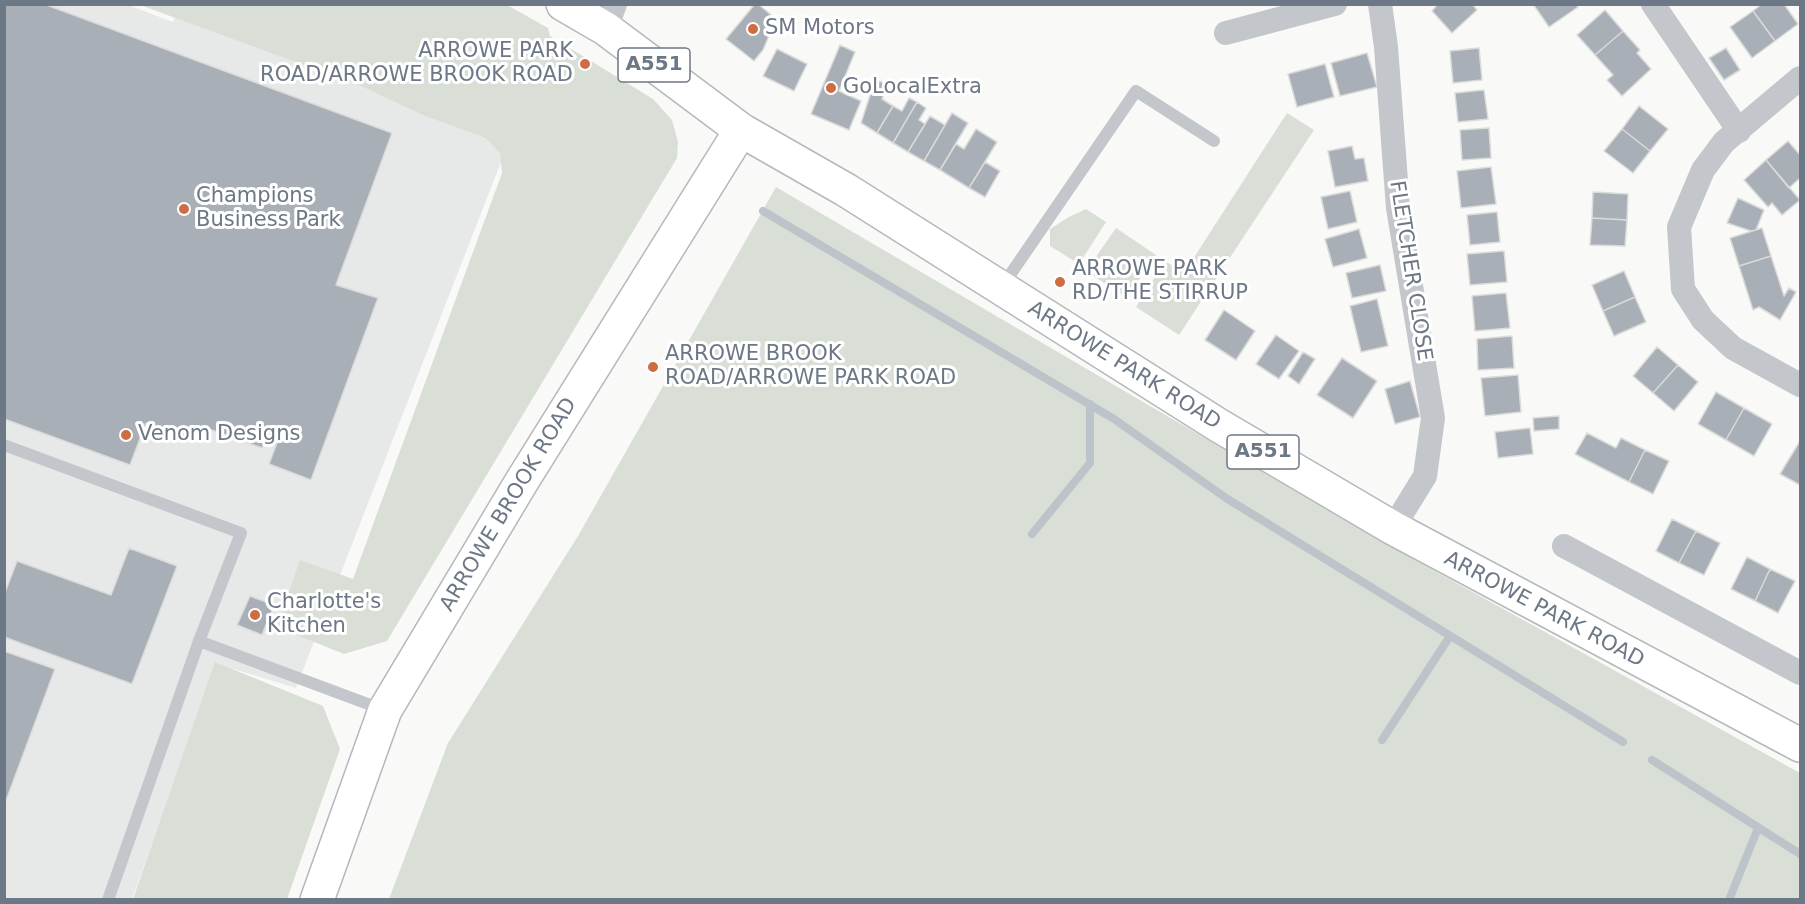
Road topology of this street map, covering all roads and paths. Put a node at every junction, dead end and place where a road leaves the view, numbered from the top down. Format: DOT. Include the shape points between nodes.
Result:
graph roads {
  1 [pos="563,4"];
  2 [pos="1335,4"];
  3 [pos="1380,4"];
  4 [pos="1653,4"];
  5 [pos="610,17"];
  6 [pos="1226,33"];
  7 [pos="1800,78"];
  8 [pos="741,130"];
  9 [pos="1739,130"];
  10 [pos="1214,141"];
  11 [pos="1001,289"];
  12 [pos="1800,385"];
  13 [pos="4,445"];
  14 [pos="1393,528"];
  15 [pos="1564,546"];
  16 [pos="199,641"];
  17 [pos="1800,673"];
  18 [pos="385,710"];
  19 [pos="1800,746"];
  20 [pos="108,900"];
  21 [pos="317,900"];
  1 -- 5 [label="main road, ARROWE PARK ROAD / A551"];
  2 -- 6 [label="street"];
  3 -- 14 [label="street, FLETCHER CLOSE" via="1398,207 1433,418 1425,476"];
  4 -- 9 [label="street"];
  5 -- 8 [label="main road, ARROWE PARK ROAD / A551"];
  7 -- 9 [label="street"];
  8 -- 11 [label="main road, ARROWE PARK ROAD / A551" via="846,190"];
  8 -- 18 [label="main road, ARROWE BROOK ROAD" via="522,481"];
  9 -- 12 [label="street" via="1724,142 1703,170 1679,227 1683,289 1703,320 1733,348"];
  10 -- 11 [label="lane" via="1136,91"];
  11 -- 14 [label="main road, ARROWE PARK ROAD / A551" via="1218,425"];
  13 -- 16 [label="lane" via="241,533"];
  14 -- 19 [label="main road, ARROWE PARK ROAD / A551"];
  15 -- 17 [label="street"];
  16 -- 18 [label="lane"];
  16 -- 20 [label="lane"];
  18 -- 21 [label="main road, ARROWE BROOK ROAD"];
}
